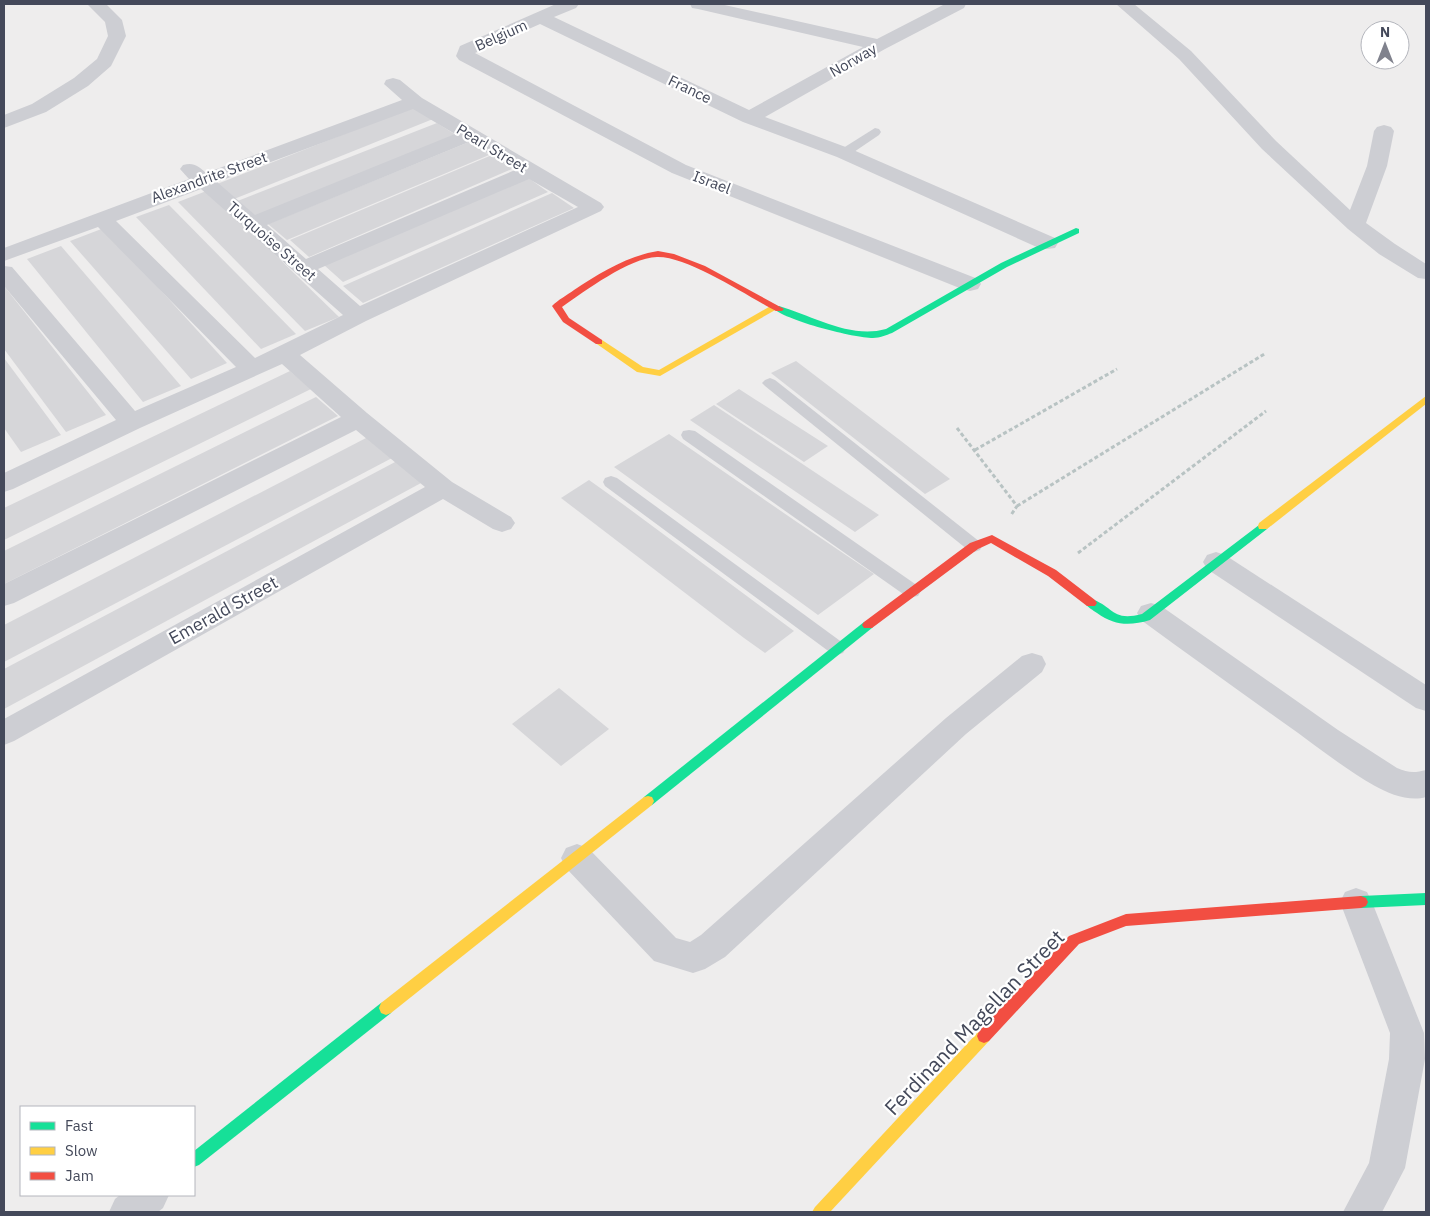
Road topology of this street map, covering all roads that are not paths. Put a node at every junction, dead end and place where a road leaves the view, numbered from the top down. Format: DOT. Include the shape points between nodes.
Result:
graph roads {
  1 [pos="96,4"];
  2 [pos="570,4"];
  3 [pos="698,4"];
  4 [pos="958,4"];
  5 [pos="1124,4"];
  6 [pos="540,17"];
  7 [pos="879,45"];
  8 [pos="465,56"];
  9 [pos="393,84"];
  10 [pos="415,102"];
  11 [pos="750,118"];
  12 [pos="4,122"];
  13 [pos="1384,131"];
  14 [pos="875,132"];
  15 [pos="470,135"];
  16 [pos="844,153"];
  17 [pos="530,171"];
  18 [pos="194,172"];
  19 [pos="101,218"];
  20 [pos="252,224"];
  21 [pos="1355,225"];
  22 [pos="1076,231"];
  23 [pos="1047,242"];
  24 [pos="4,255"];
  25 [pos="303,268"];
  26 [pos="4,272"];
  27 [pos="1426,273"];
  28 [pos="970,284"];
  29 [pos="774,307"];
  30 [pos="358,316"];
  31 [pos="285,354"];
  32 [pos="250,368"];
  33 [pos="770,383"];
  34 [pos="1426,399"];
  35 [pos="358,419"];
  36 [pos="132,422"];
  37 [pos="689,435"];
  38 [pos="5,480"];
  39 [pos="611,482"];
  40 [pos="443,488"];
  41 [pos="502,523"];
  42 [pos="974,546"];
  43 [pos="1216,562"];
  44 [pos="912,591"];
  45 [pos="4,596"];
  46 [pos="1151,612"];
  47 [pos="837,648"];
  48 [pos="1032,664"];
  49 [pos="1426,700"];
  50 [pos="4,733"];
  51 [pos="1426,782"];
  52 [pos="577,858"];
  53 [pos="1426,899"];
  54 [pos="1356,902"];
  55 [pos="195,1159"];
  56 [pos="149,1196"];
  57 [pos="128,1212"];
  58 [pos="820,1212"];
  59 [pos="1362,1212"];
  1 -- 12 [label="street" via="113,20 117,36 105,62 81,82 39,108"];
  2 -- 6 [label="street, Belgium"];
  3 -- 7 [label="street"];
  4 -- 7 [label="street, Norway"];
  5 -- 21 [label="street" via="1185,55 1269,145"];
  6 -- 8 [label="street, Belgium" via="466,50"];
  6 -- 11 [label="street, France"];
  7 -- 11 [label="street, Norway"];
  8 -- 28 [label="street, Israel" via="679,170"];
  9 -- 10 [label="street, Pearl Street"];
  10 -- 15 [label="street, Pearl Street"];
  10 -- 18 [label="street, Alexandrite Street"];
  11 -- 16 [label="street, France"];
  13 -- 21 [label="street" via="1377,166"];
  14 -- 16 [label="lane"];
  15 -- 17 [label="street, Pearl Street"];
  15 -- 20 [label="street"];
  16 -- 23 [label="street, France"];
  17 -- 25 [label="street"];
  17 -- 30 [label="street, Pearl Street" via="594,207"];
  18 -- 19 [label="street, Alexandrite Street"];
  18 -- 20 [label="street, Turquoise Street"];
  19 -- 24 [label="street, Alexandrite Street"];
  19 -- 32 [label="street"];
  20 -- 25 [label="street, Turquoise Street"];
  21 -- 27 [label="street"];
  22 -- 23 [label="street"];
  23 -- 28 [label="street"];
  25 -- 30 [label="street, Turquoise Street"];
  26 -- 36 [label="street"];
  28 -- 29 [label="street" via="889,331 874,335 860,334"];
  29 -- 29 [label="street" via="687,262 658,254 636,260 557,306 566,320 640,370 660,372"];
  30 -- 31 [label="street"];
  31 -- 32 [label="street"];
  31 -- 35 [label="street"];
  32 -- 36 [label="street"];
  33 -- 42 [label="lane"];
  34 -- 43 [label="street"];
  35 -- 40 [label="street"];
  35 -- 45 [label="street"];
  36 -- 38 [label="street"];
  37 -- 44 [label="lane"];
  39 -- 47 [label="lane"];
  40 -- 41 [label="street"];
  40 -- 50 [label="street, Emerald Street"];
  42 -- 44 [label="street"];
  42 -- 46 [label="street" via="992,539 1052,573 1114,620 1131,622"];
  43 -- 46 [label="street"];
  43 -- 49 [label="street"];
  44 -- 47 [label="street"];
  46 -- 51 [label="street" via="1386,777 1402,784 1421,786"];
  47 -- 52 [label="street"];
  48 -- 52 [label="street" via="956,726 713,946 693,958 666,950"];
  52 -- 55 [label="street"];
  53 -- 54 [label="street, Ferdinand Magellan Street"];
  54 -- 58 [label="street, Ferdinand Magellan Street" via="1126,920 1074,940"];
  54 -- 59 [label="street" via="1407,1033 1407,1059 1386,1168"];
  56 -- 57 [label="street"];
}
